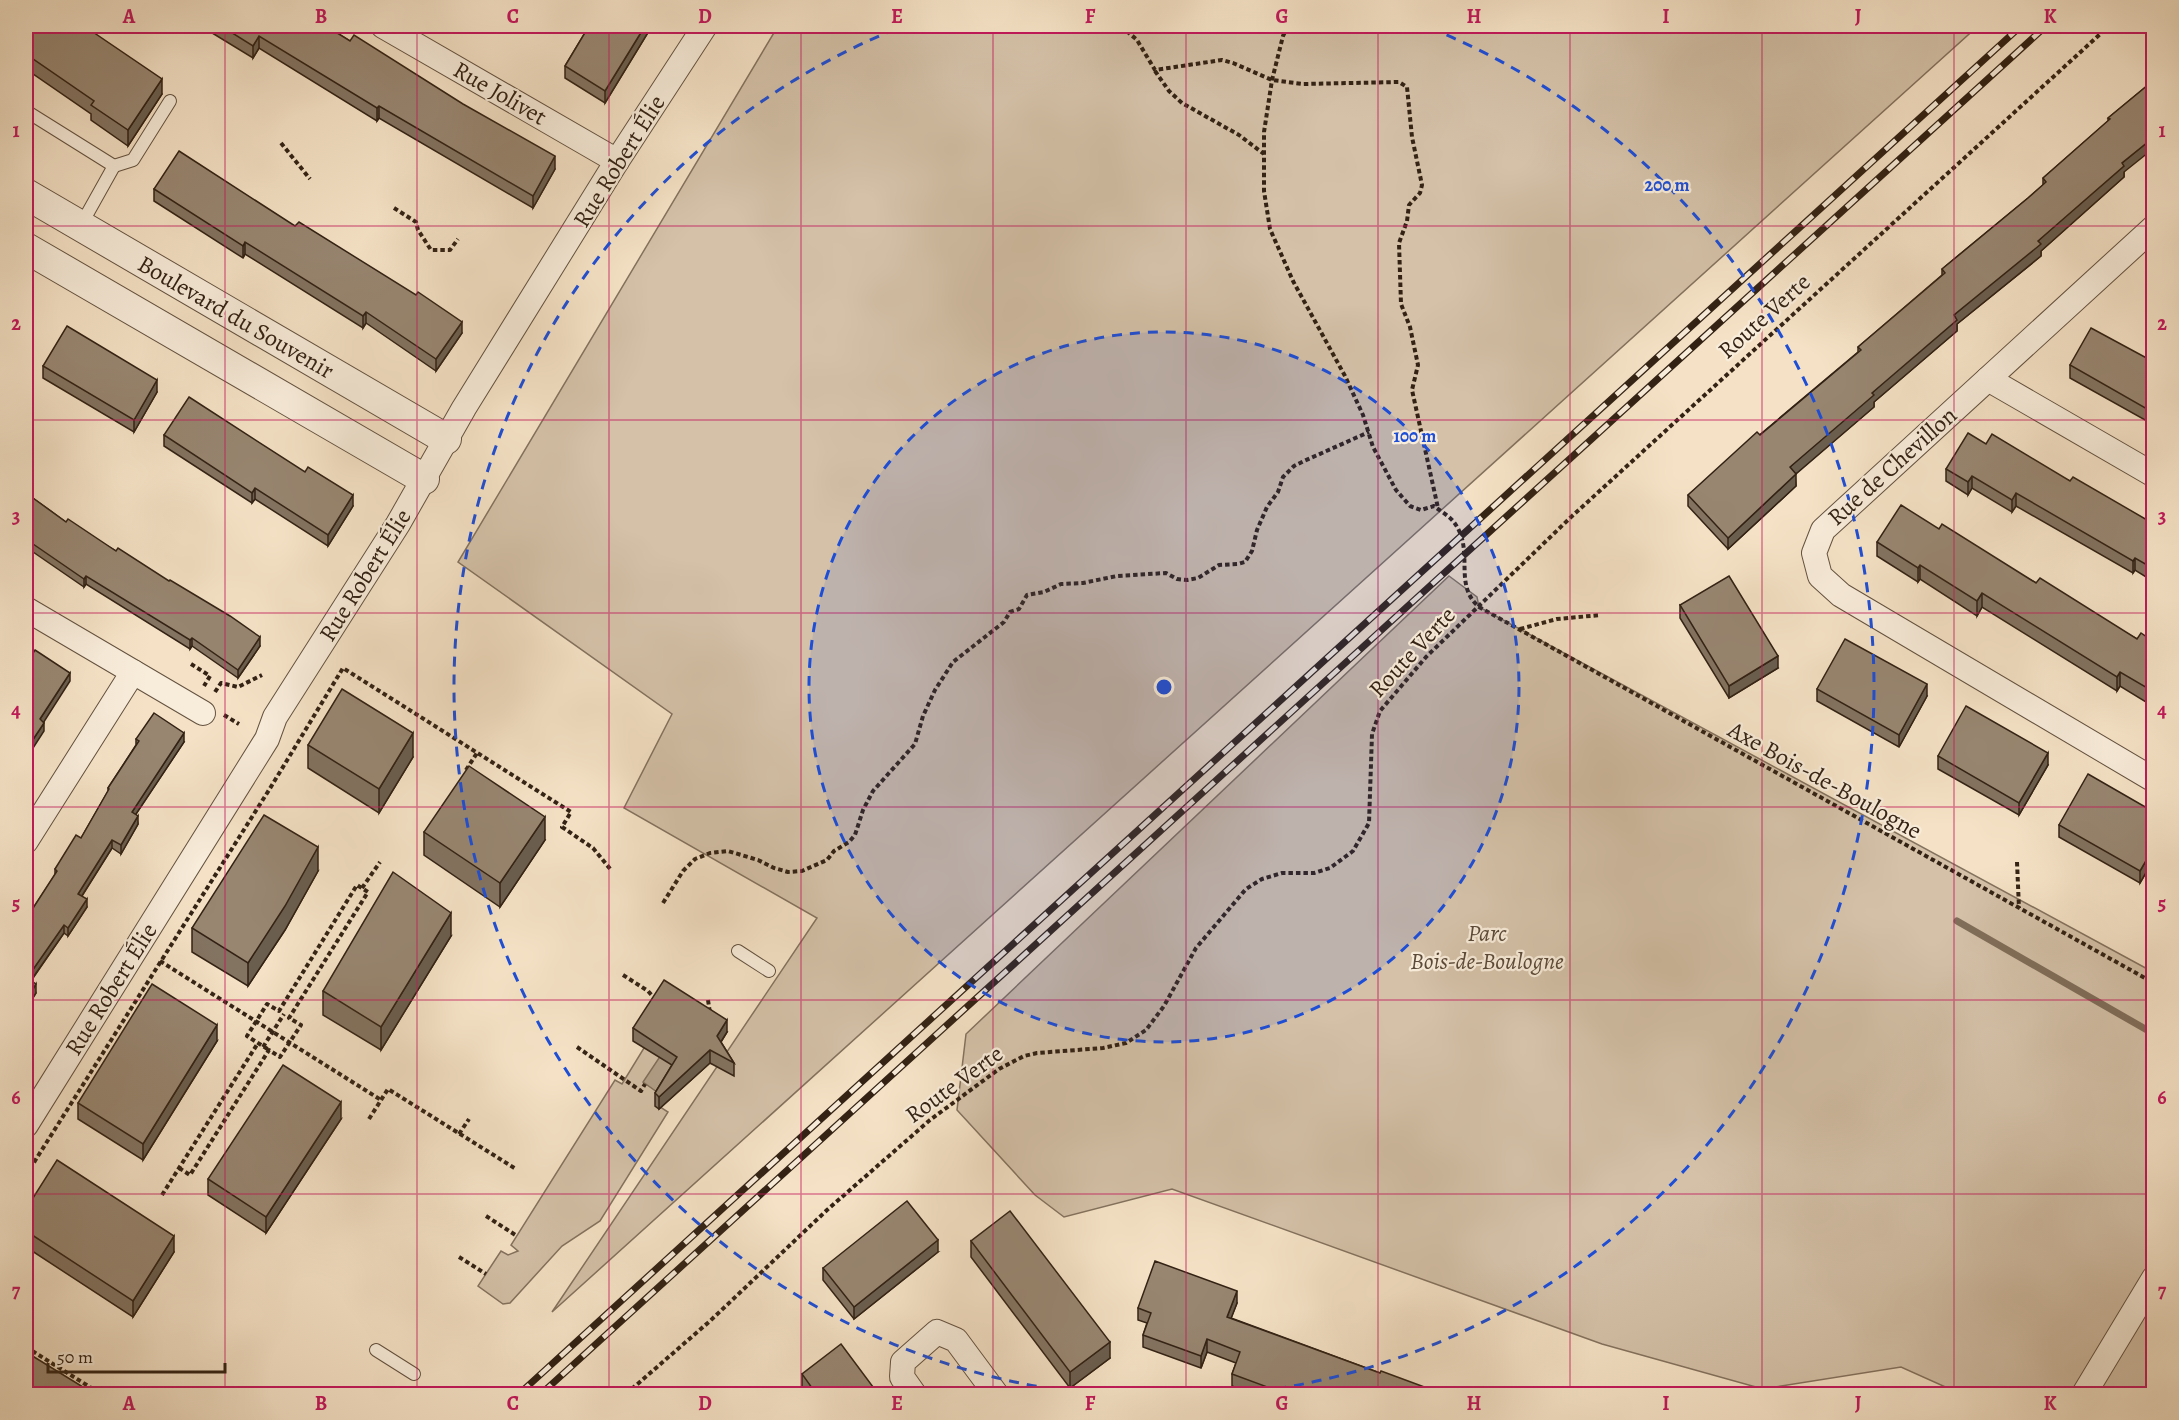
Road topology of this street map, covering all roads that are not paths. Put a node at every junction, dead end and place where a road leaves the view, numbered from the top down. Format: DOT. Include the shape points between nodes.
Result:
graph roads {
  1 [pos="383,26"];
  2 [pos="705,26"];
  3 [pos="170,100"];
  4 [pos="26,111"];
  5 [pos="617,161"];
  6 [pos="114,166"];
  7 [pos="26,194"];
  8 [pos="81,226"];
  9 [pos="2154,227"];
  10 [pos="26,248"];
  11 [pos="1988,379"];
  12 [pos="446,440"];
  13 [pos="2154,475"];
  14 [pos="424,479"];
  15 [pos="26,609"];
  16 [pos="132,672"];
  17 [pos="209,704"];
  18 [pos="2154,780"];
  19 [pos="26,841"];
  20 [pos="738,951"];
  21 [pos="769,971"];
  22 [pos="26,1125"];
  23 [pos="2154,1278"];
  24 [pos="376,1350"];
  25 [pos="414,1374"];
  26 [pos="914,1395"];
  27 [pos="996,1395"];
  28 [pos="2084,1395"];
  1 -- 5 [label="street, Rue Jolivet"];
  2 -- 5 [label="street, Rue Robert Élie"];
  3 -- 6 [label="lane" via="133,160"];
  4 -- 6 [label="lane"];
  5 -- 12 [label="street, Rue Robert Élie"];
  6 -- 8 [label="lane"];
  7 -- 8 [label="street, Boulevard du Souvenir"];
  8 -- 12 [label="street, Boulevard du Souvenir"];
  9 -- 11 [label="street, Rue de Chevillon"];
  10 -- 14 [label="street, Boulevard du Souvenir"];
  11 -- 13 [label="street"];
  11 -- 18 [label="street, Rue de Chevillon" via="1823,530 1814,553 1820,576 1841,596"];
  12 -- 14 [label="street, Rue Robert Élie"];
  14 -- 22 [label="street, Rue Robert Élie"];
  15 -- 16 [label="street"];
  16 -- 17 [label="street"];
  16 -- 19 [label="street"];
  20 -- 21 [label="lane"];
  23 -- 28 [label="street"];
  24 -- 25 [label="lane"];
  26 -- 27 [label="street" via="902,1377 903,1362 937,1332 956,1340"];
}
